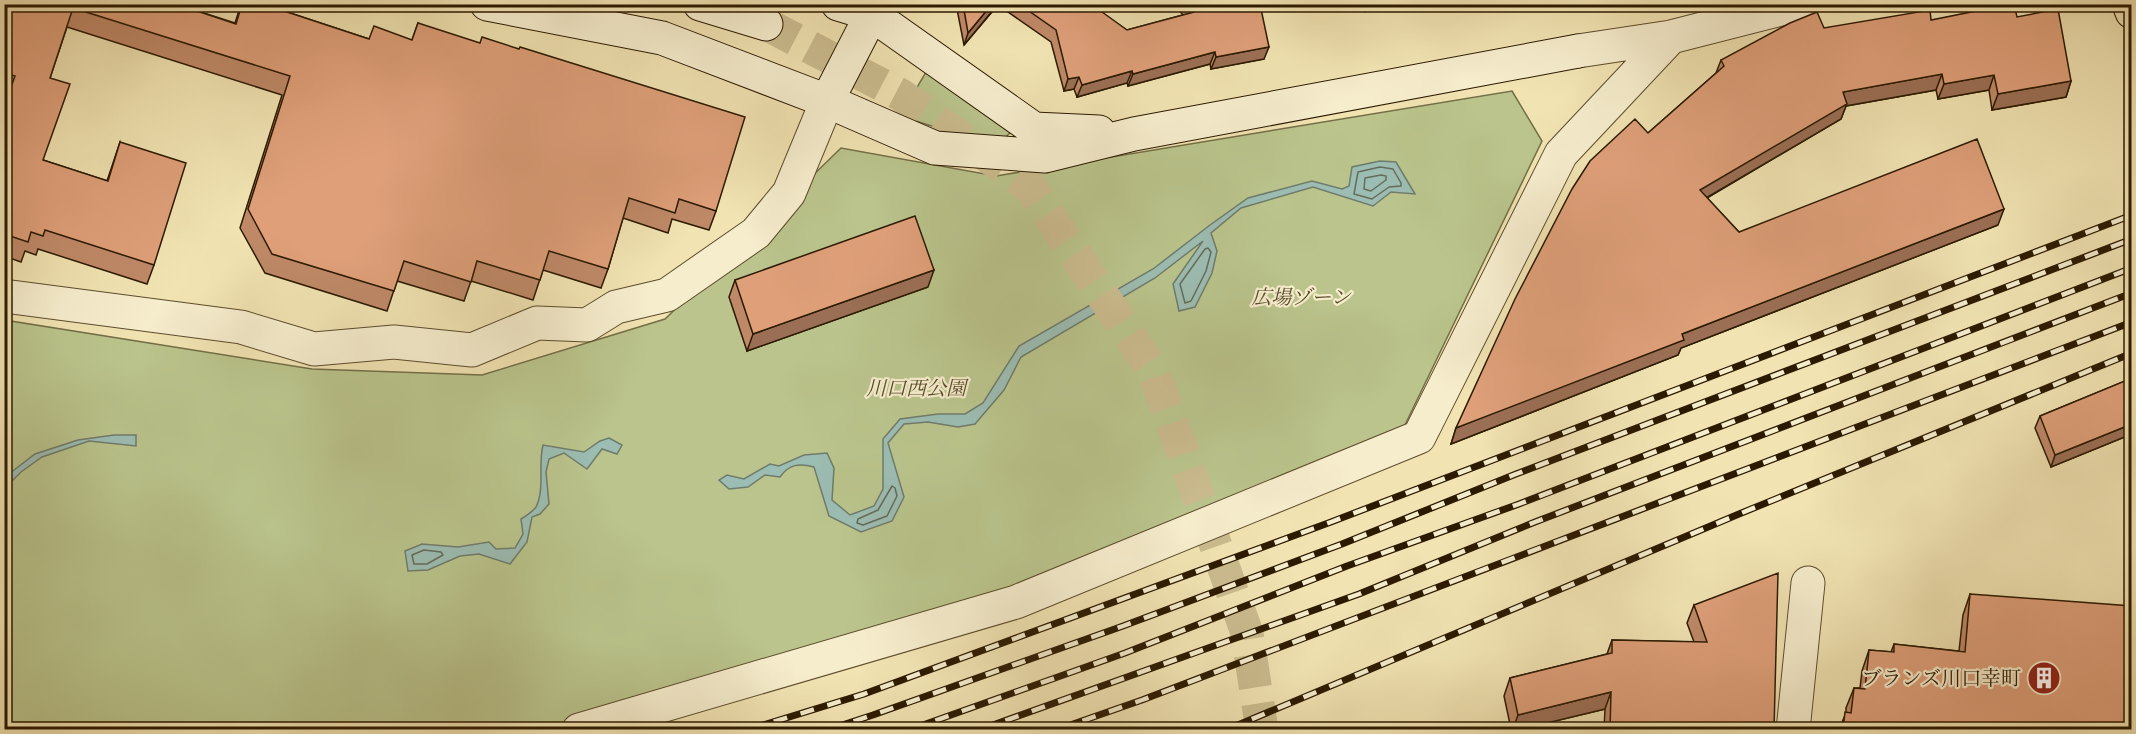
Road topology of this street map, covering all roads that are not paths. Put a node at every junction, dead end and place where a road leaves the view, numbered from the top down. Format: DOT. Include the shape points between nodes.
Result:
graph roads {
  1 [pos="488,4"];
  2 [pos="700,4"];
  3 [pos="838,4"];
  4 [pos="1800,4"];
  5 [pos="2129,4"];
  6 [pos="874,9"];
  7 [pos="2132,12"];
  8 [pos="766,24"];
  9 [pos="1671,37"];
  10 [pos="827,101"];
  11 [pos="1134,134"];
  12 [pos="4,296"];
  13 [pos="1808,583"];
  14 [pos="579,729"];
  15 [pos="1793,729"];
  1 -- 10 [label="street" via="662,38"];
  2 -- 8 [label="street"];
  3 -- 6 [label="street"];
  4 -- 9 [label="street"];
  5 -- 7 [label="main road"];
  6 -- 10 [label="street"];
  6 -- 11 [label="street" via="1034,129"];
  9 -- 11 [label="street"];
  9 -- 14 [label="street" via="1561,154 1419,437 1016,602"];
  10 -- 11 [label="street" via="935,148 1045,156"];
  10 -- 12 [label="street" via="789,193 756,233 667,295 616,307 587,325 537,323 472,350 394,342 314,349 241,327"];
  13 -- 15 [label="street"];
}
